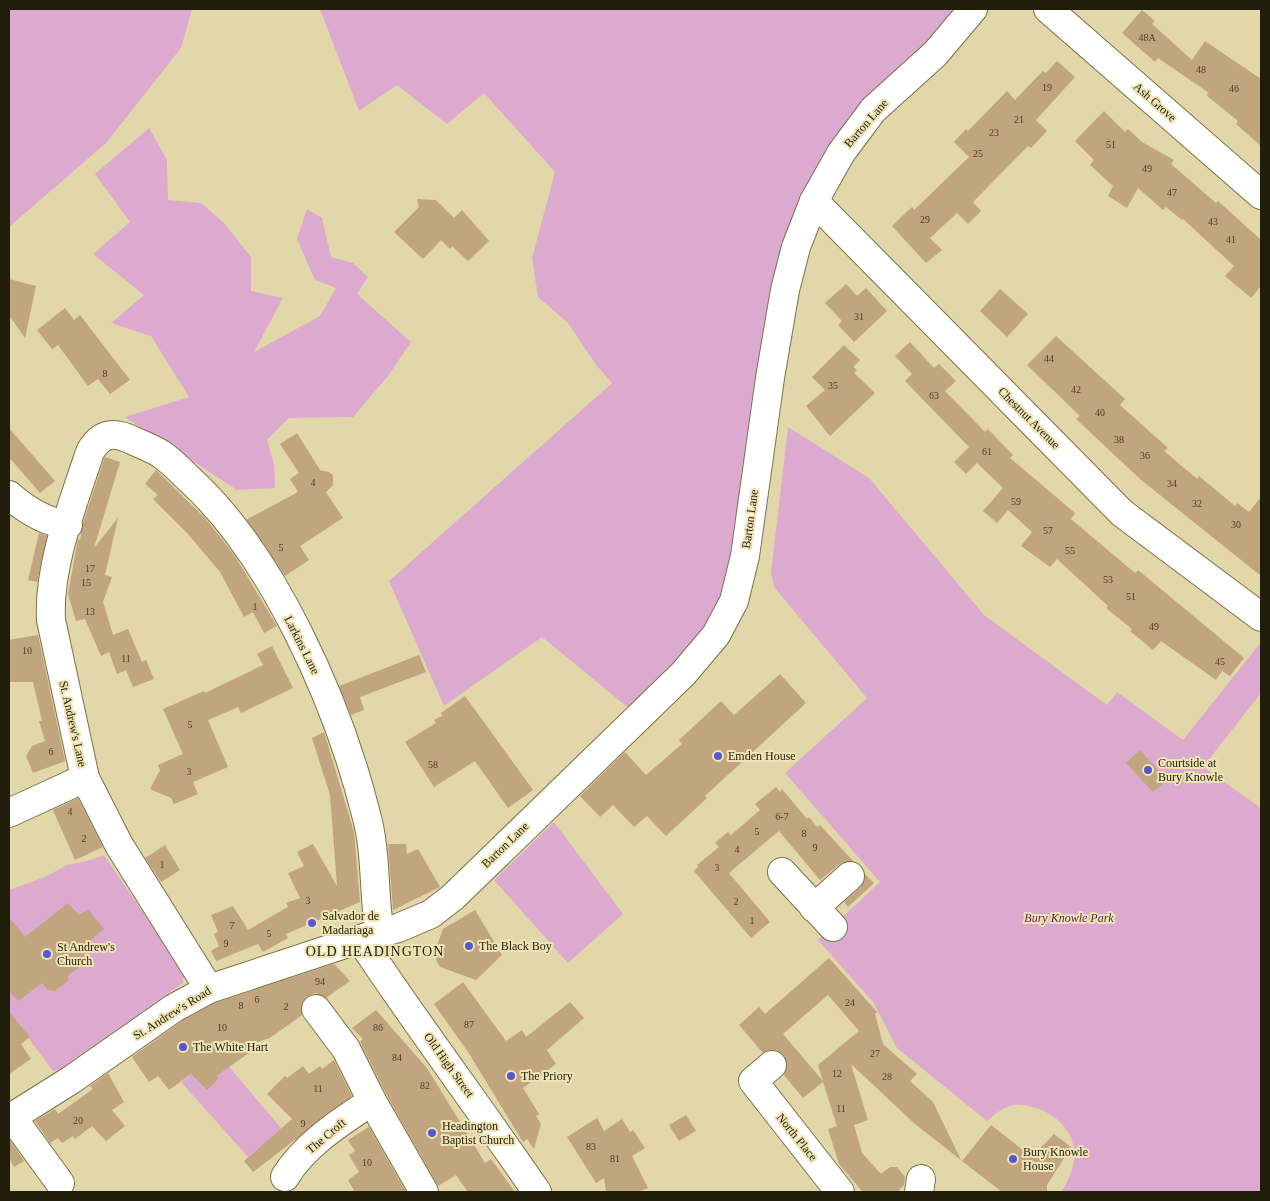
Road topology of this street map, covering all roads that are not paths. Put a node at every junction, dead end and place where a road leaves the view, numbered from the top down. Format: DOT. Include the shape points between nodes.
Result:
graph roads {
  1 [pos="973,9"];
  2 [pos="1048,9"];
  3 [pos="1261,195"];
  4 [pos="814,201"];
  5 [pos="102,437"];
  6 [pos="9,495"];
  7 [pos="68,525"];
  8 [pos="1261,617"];
  9 [pos="85,778"];
  10 [pos="9,813"];
  11 [pos="782,872"];
  12 [pos="850,876"];
  13 [pos="814,908"];
  14 [pos="833,927"];
  15 [pos="370,936"];
  16 [pos="209,989"];
  17 [pos="316,1008"];
  18 [pos="757,1074"];
  19 [pos="372,1102"];
  20 [pos="10,1118"];
  21 [pos="285,1177"];
  22 [pos="60,1183"];
  23 [pos="424,1192"];
  24 [pos="538,1192"];
  25 [pos="840,1192"];
  1 -- 4 [label="street, Barton Lane" via="935,54 873,110 841,152"];
  2 -- 3 [label="street, Ash Grove"];
  4 -- 8 [label="street, Chestnut Avenue" via="1122,513"];
  4 -- 15 [label="street, Barton Lane" via="796,247 785,290 745,556 734,601 716,635 683,674 452,897 431,914"];
  5 -- 7 [label="street, St. Andrew's Lane" via="90,452"];
  5 -- 15 [label="street, Larkins Lane" via="125,436 162,454 212,501 244,540 274,591 318,673 344,740 367,815 373,846 377,916"];
  6 -- 7 [label="street" via="31,512"];
  7 -- 9 [label="street, St. Andrew's Lane" via="55,568 50,600 51,620"];
  9 -- 10 [label="street"];
  9 -- 16 [label="street, St. Andrew's Lane" via="119,845"];
  11 -- 13 [label="street"];
  12 -- 13 [label="street"];
  13 -- 14 [label="street"];
  15 -- 16 [label="street, St. Andrew's Road"];
  15 -- 24 [label="street, Old High Street" via="404,1004"];
  16 -- 20 [label="street, St. Andrew's Road" via="174,1008"];
  17 -- 19 [label="street" via="346,1049"];
  18 -- 25 [label="street, North Place"];
  19 -- 21 [label="street, The Croft" via="343,1120 293,1163"];
  19 -- 23 [label="street"];
  20 -- 22 [label="street"];
}
